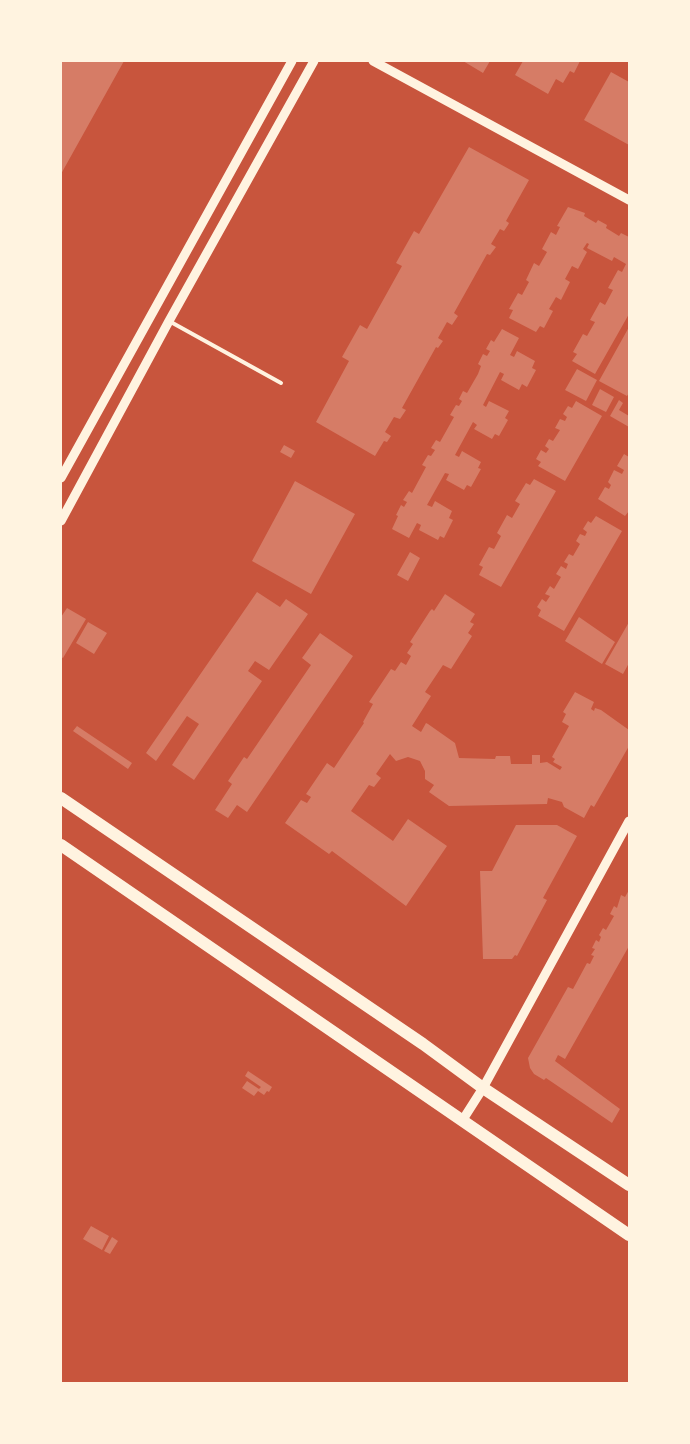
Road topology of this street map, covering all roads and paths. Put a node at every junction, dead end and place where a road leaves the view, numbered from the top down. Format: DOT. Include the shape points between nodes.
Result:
graph roads {
  1 [pos="292,61"];
  2 [pos="314,61"];
  3 [pos="373,61"];
  4 [pos="629,200"];
  5 [pos="169,321"];
  6 [pos="281,383"];
  7 [pos="61,478"];
  8 [pos="61,521"];
  9 [pos="61,798"];
  10 [pos="629,820"];
  11 [pos="61,845"];
  12 [pos="483,1088"];
  13 [pos="462,1121"];
  14 [pos="629,1186"];
  15 [pos="629,1234"];
  1 -- 7 [label="street"];
  2 -- 5 [label="street"];
  3 -- 4 [label="street"];
  5 -- 6 [label="lane"];
  5 -- 8 [label="street"];
  9 -- 12 [label="main road"];
  10 -- 12 [label="street"];
  11 -- 13 [label="main road"];
  12 -- 13 [label="street"];
  12 -- 14 [label="main road"];
  13 -- 15 [label="main road"];
}
